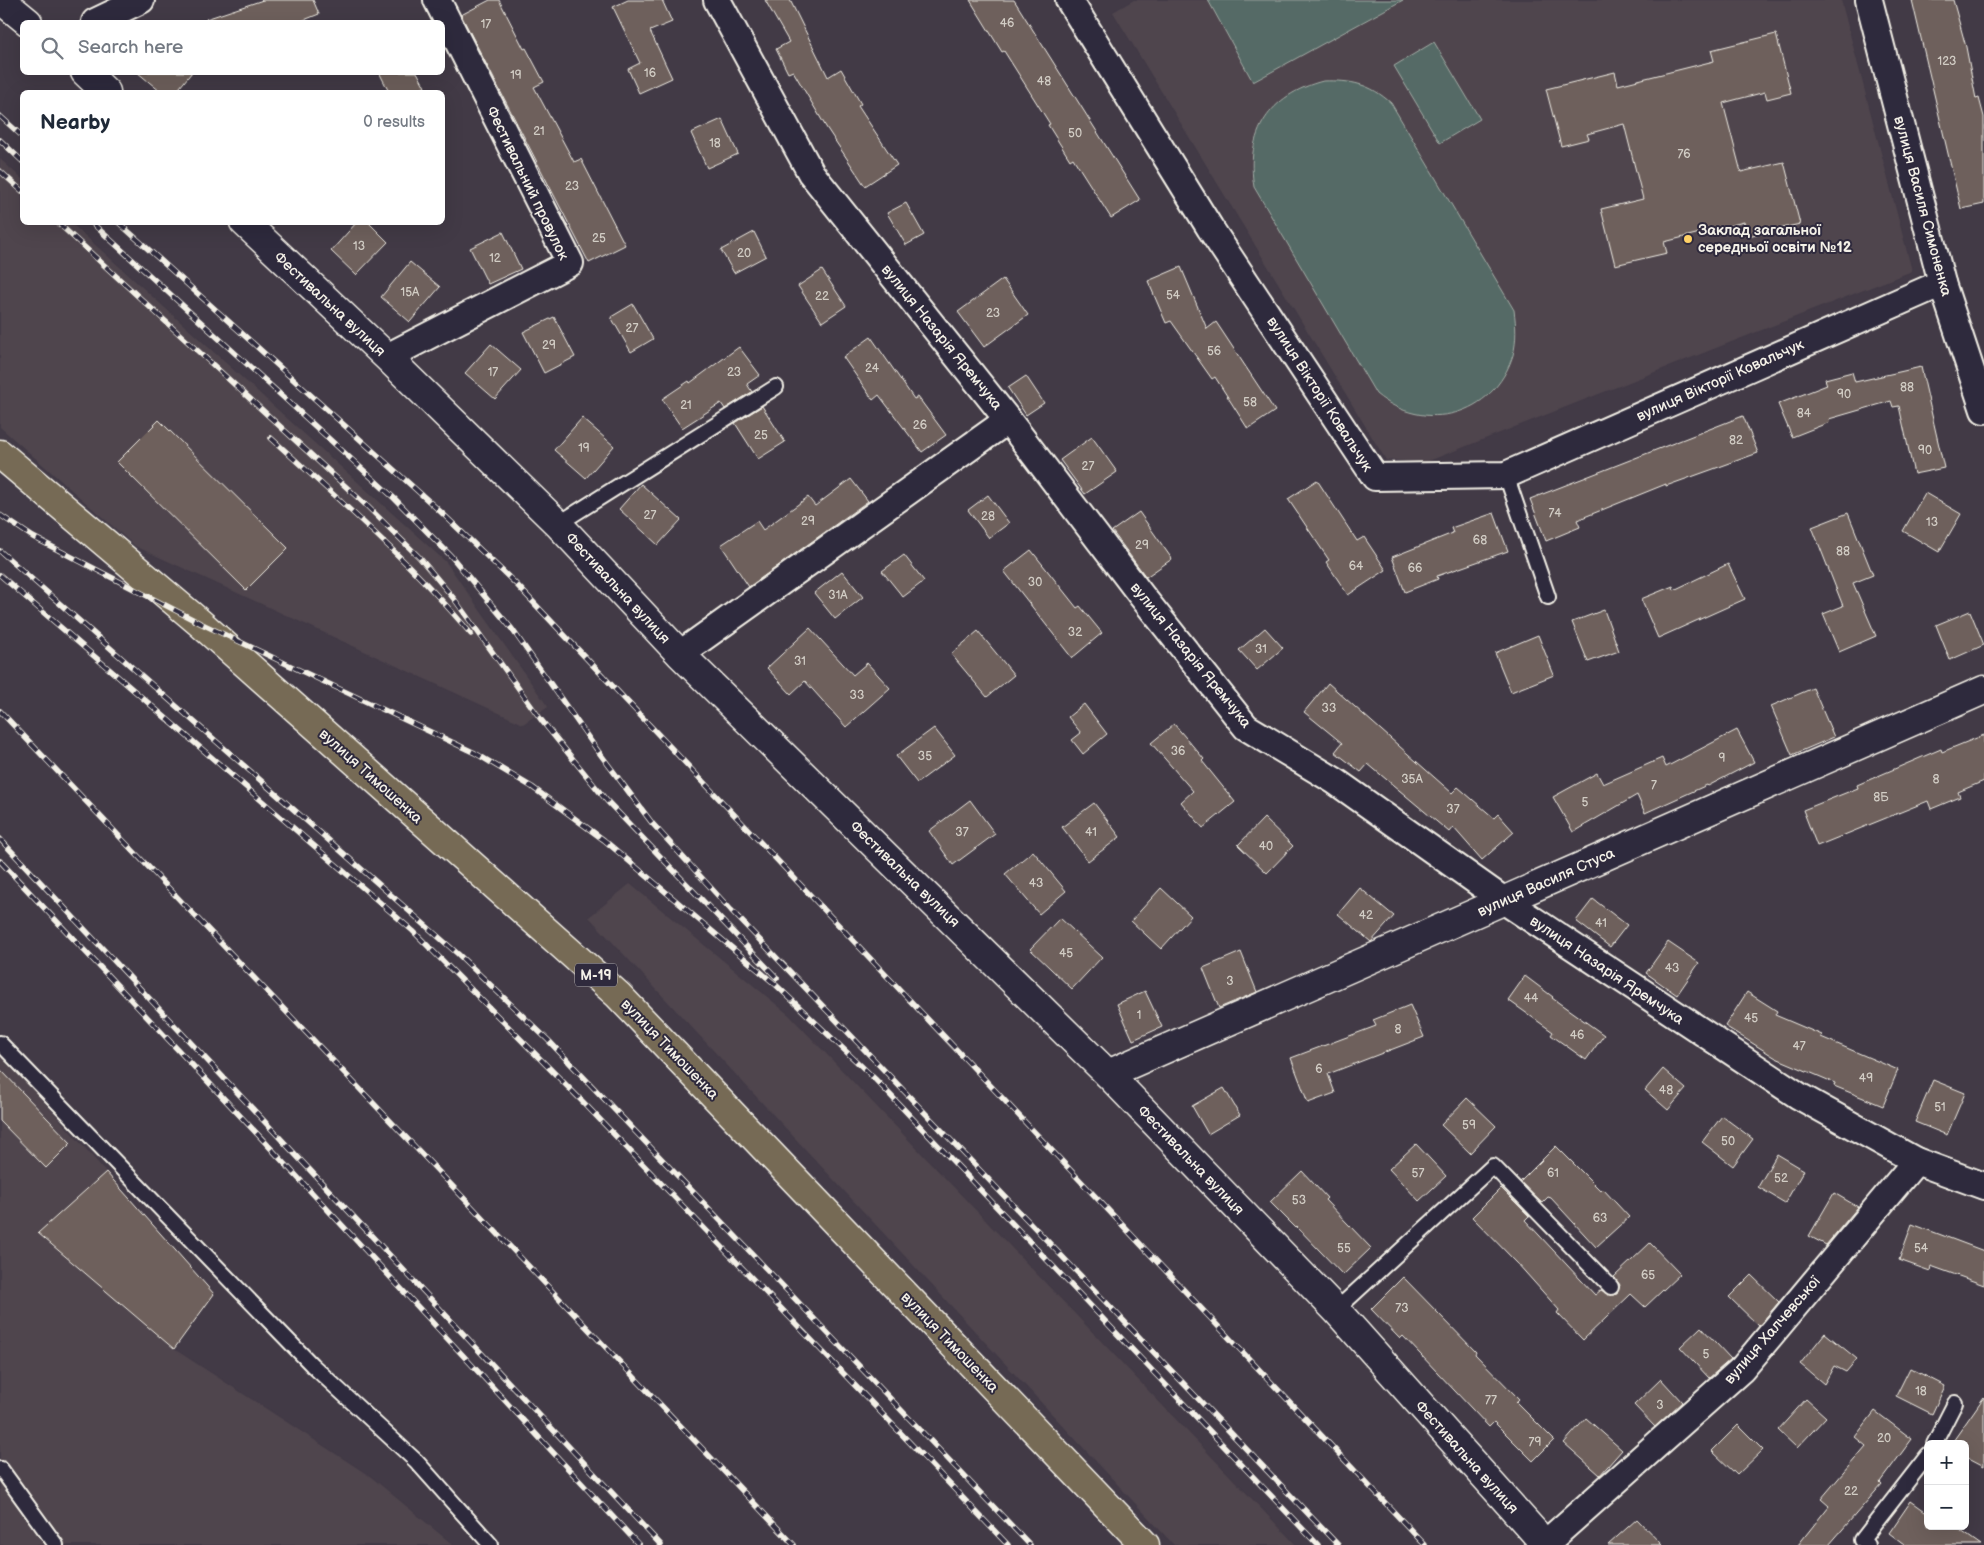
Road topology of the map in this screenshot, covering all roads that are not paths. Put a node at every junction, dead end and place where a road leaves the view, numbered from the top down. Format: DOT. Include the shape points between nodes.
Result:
graph roads {
  1 [pos="1,0"];
  2 [pos="141,0"];
  3 [pos="437,0"];
  4 [pos="717,0"];
  5 [pos="1069,0"];
  6 [pos="1869,0"];
  7 [pos="26,20"];
  8 [pos="99,20"];
  9 [pos="88,75"];
  10 [pos="104,90"];
  11 [pos="247,225"];
  12 [pos="1942,283"];
  13 [pos="387,357"];
  14 [pos="776,387"];
  15 [pos="1984,410"];
  16 [pos="1008,420"];
  17 [pos="0,454"];
  18 [pos="1506,474"];
  19 [pos="558,524"];
  20 [pos="1548,597"];
  21 [pos="680,654"];
  22 [pos="1984,690"];
  23 [pos="1503,900"];
  24 [pos="0,1043"];
  25 [pos="1108,1074"];
  26 [pos="1916,1161"];
  27 [pos="1984,1186"];
  28 [pos="1611,1287"];
  29 [pos="1336,1310"];
  30 [pos="1955,1403"];
  31 [pos="1936,1440"];
  32 [pos="1924,1460"];
  33 [pos="1,1469"];
  34 [pos="56,1545"];
  35 [pos="491,1545"];
  36 [pos="1144,1545"];
  37 [pos="1546,1545"];
  38 [pos="1867,1545"];
  1 -- 7 [label="street"];
  2 -- 8 [label="street"];
  3 -- 13 [label="street, Фестивальний провулок" via="570,263"];
  4 -- 16 [label="street, вулиця Назарія Яремчука" via="811,173"];
  5 -- 18 [label="street, вулиця Вікторії Ковальчук" via="1210,228 1375,478"];
  6 -- 12 [label="street, вулиця Василя Симоненка"];
  9 -- 10 [label="street"];
  11 -- 13 [label="street, Фестивальна вулиця"];
  12 -- 15 [label="street, вулиця Василя Симоненка"];
  12 -- 18 [label="street, вулиця Вікторії Ковальчук"];
  13 -- 19 [label="street, Фестивальна вулиця"];
  14 -- 19 [label="lane"];
  16 -- 21 [label="street"];
  16 -- 23 [label="street, вулиця Назарія Яремчука" via="1246,727 1335,781"];
  17 -- 36 [label="highway, вулиця Тимошенка / М-19" via="200,623 618,995"];
  18 -- 20 [label="lane"];
  19 -- 21 [label="street, Фестивальна вулиця"];
  21 -- 25 [label="street, Фестивальна вулиця"];
  22 -- 23 [label="street, вулиця Василя Стуса"];
  23 -- 25 [label="street, вулиця Василя Стуса"];
  23 -- 26 [label="street, вулиця Назарія Яремчука" via="1799,1096"];
  24 -- 35 [label="lane" via="312,1365 416,1461"];
  25 -- 29 [label="street, Фестивальна вулиця"];
  26 -- 27 [label="street, вулиця Назарія Яремчука"];
  26 -- 37 [label="street, вулиця Халчевської" via="1742,1370"];
  28 -- 29 [label="lane" via="1493,1166"];
  29 -- 37 [label="street, Фестивальна вулиця"];
  30 -- 31 [label="lane"];
  32 -- 38 [label="lane" via="1862,1540"];
  33 -- 34 [label="lane"];
}
